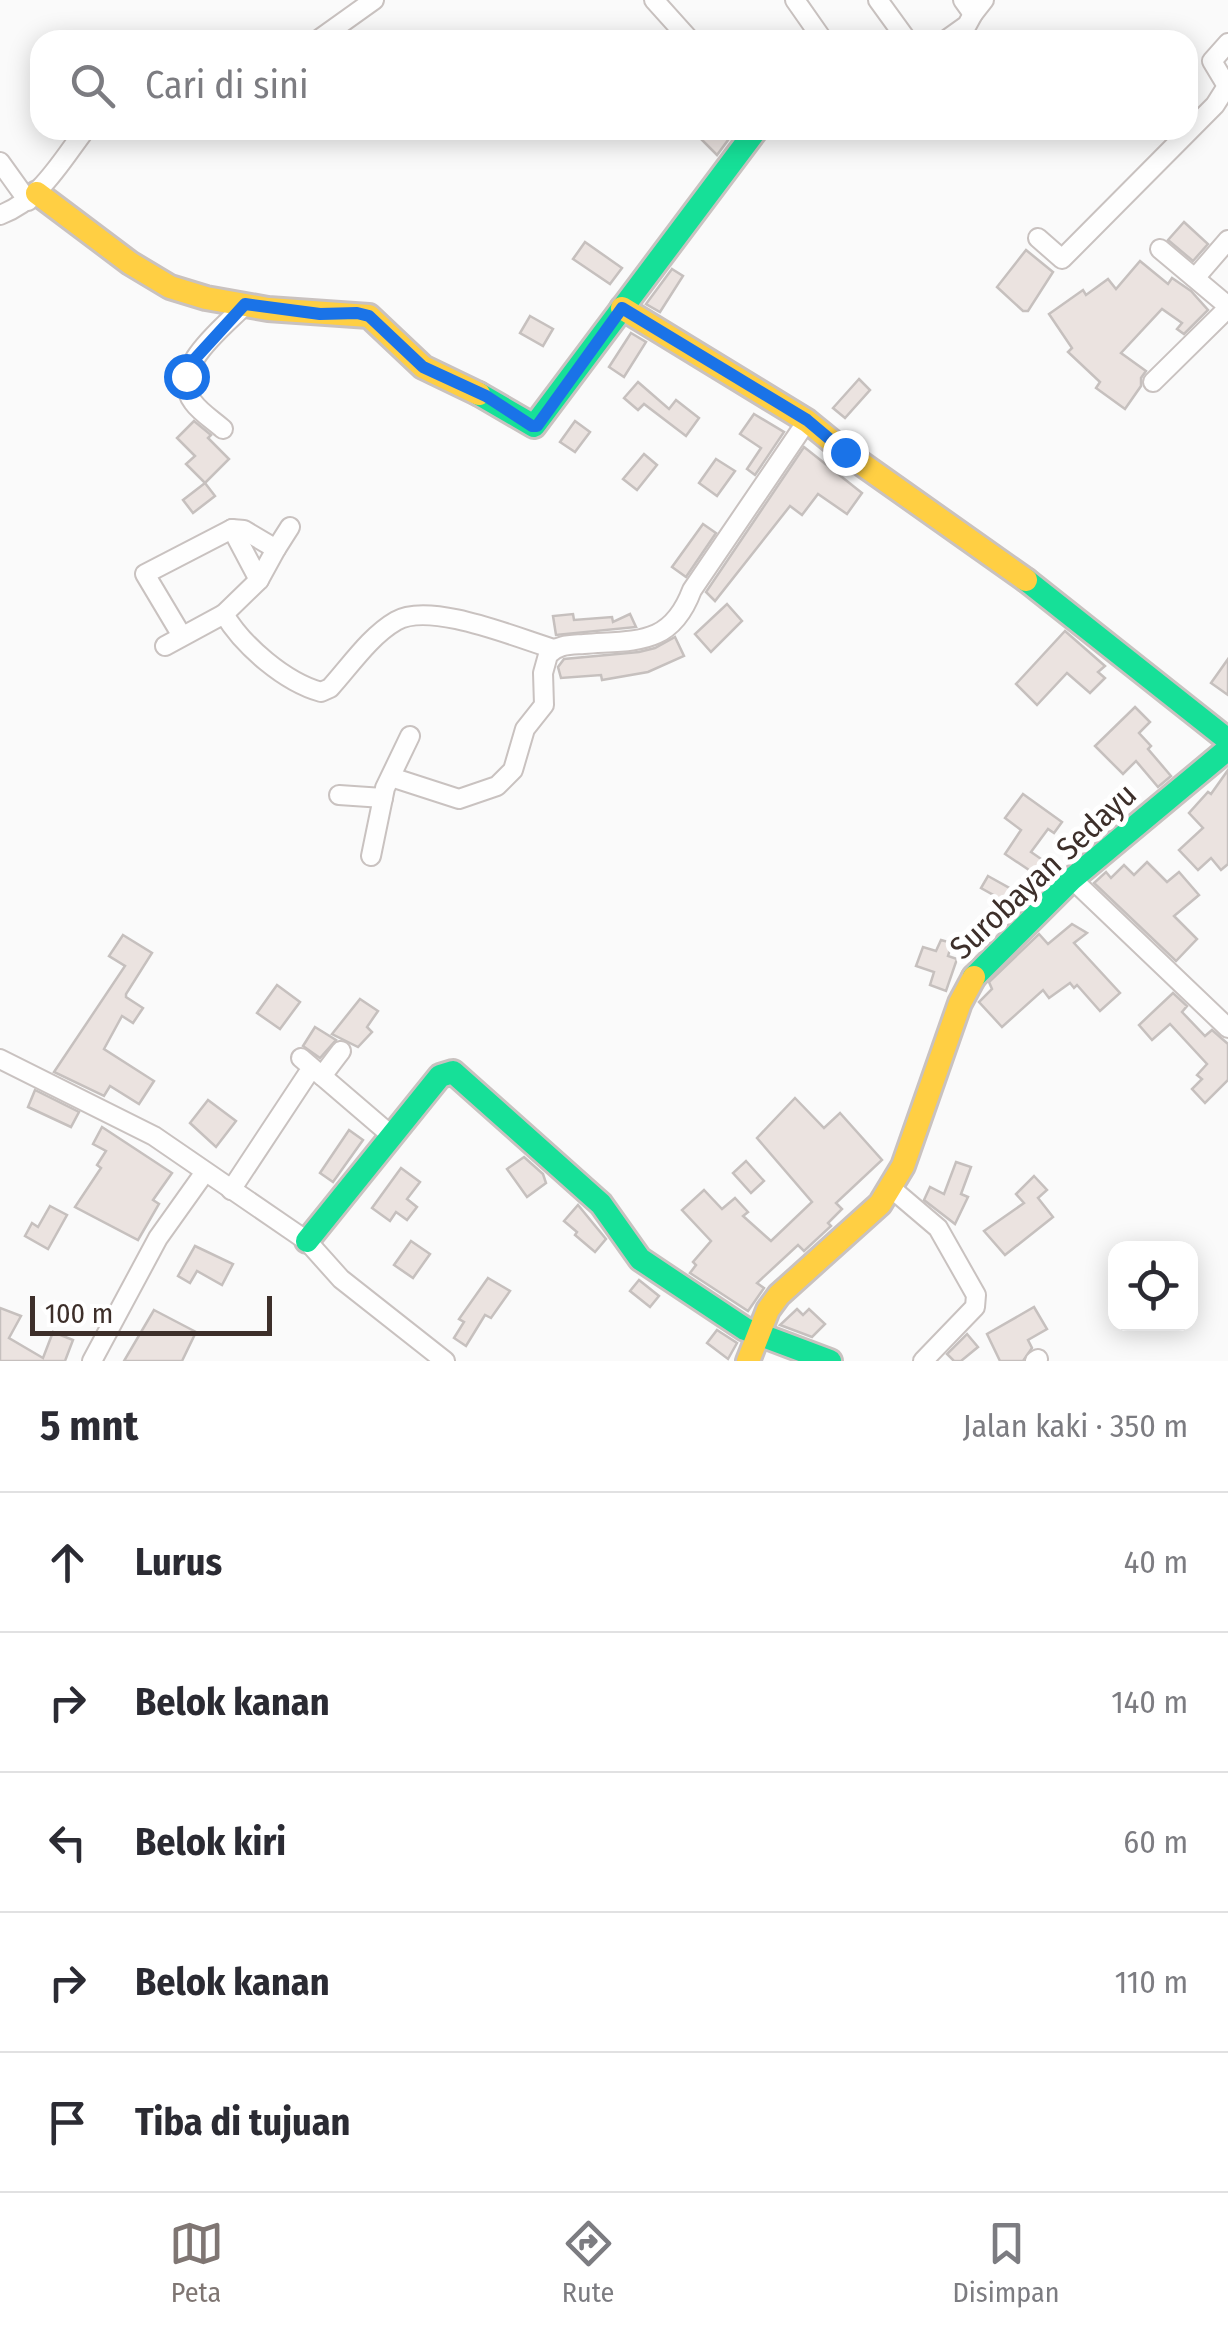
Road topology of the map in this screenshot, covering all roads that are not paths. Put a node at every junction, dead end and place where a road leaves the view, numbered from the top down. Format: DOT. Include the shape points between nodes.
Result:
graph roads {
  1 [pos="374,0"];
  2 [pos="654,0"];
  3 [pos="795,0"];
  4 [pos="878,0"];
  5 [pos="974,5"];
  6 [pos="332,30"];
  7 [pos="681,30"];
  8 [pos="817,30"];
  9 [pos="900,30"];
  10 [pos="959,30"];
  11 [pos="1228,43"];
  12 [pos="1198,122"];
  13 [pos="77,140"];
  14 [pos="748,140"];
  15 [pos="1180,140"];
  16 [pos="0,162"];
  17 [pos="32,197"];
  18 [pos="0,215"];
  19 [pos="1038,238"];
  20 [pos="1228,240"];
  21 [pos="1160,249"];
  22 [pos="1195,278"];
  23 [pos="245,304"];
  24 [pos="1228,307"];
  25 [pos="622,308"];
  26 [pos="1154,382"];
  27 [pos="807,420"];
  28 [pos="223,429"];
  29 [pos="290,528"];
  30 [pos="232,529"];
  31 [pos="276,549"];
  32 [pos="259,580"];
  33 [pos="224,614"];
  34 [pos="554,649"];
  35 [pos="410,736"];
  36 [pos="1228,740"];
  37 [pos="1228,749"];
  38 [pos="391,776"];
  39 [pos="339,795"];
  40 [pos="384,798"];
  41 [pos="371,856"];
  42 [pos="1072,880"];
  43 [pos="1228,1028"];
  44 [pos="342,1051"];
  45 [pos="0,1059"];
  46 [pos="310,1070"];
  47 [pos="392,1136"];
  48 [pos="204,1172"];
  49 [pos="892,1188"];
  50 [pos="231,1190"];
  51 [pos="307,1241"];
  52 [pos="757,1334"];
  53 [pos="92,1361"];
  54 [pos="445,1361"];
  55 [pos="748,1361"];
  56 [pos="830,1361"];
  57 [pos="924,1361"];
  1 -- 6 [label="street"];
  2 -- 7 [label="street"];
  3 -- 8 [label="street"];
  4 -- 9 [label="street"];
  5 -- 10 [label="street"];
  11 -- 12 [label="street" via="1212,64 1227,86"];
  13 -- 17 [label="street"];
  14 -- 25 [label="street"];
  15 -- 19 [label="street" via="1062,259"];
  16 -- 17 [label="street"];
  17 -- 18 [label="street"];
  17 -- 23 [label="street" via="170,287"];
  20 -- 22 [label="street"];
  21 -- 22 [label="street"];
  22 -- 24 [label="street"];
  23 -- 25 [label="street" via="369,316 423,367 534,426"];
  23 -- 28 [label="street" via="186,376 192,401"];
  24 -- 26 [label="street"];
  25 -- 27 [label="street"];
  27 -- 34 [label="street" via="667,630 646,639"];
  27 -- 36 [label="street" via="1006,563"];
  29 -- 31 [label="street"];
  30 -- 31 [label="street"];
  30 -- 32 [label="street"];
  30 -- 33 [label="street" via="145,574 173,641"];
  31 -- 32 [label="street"];
  32 -- 33 [label="street"];
  33 -- 34 [label="street" via="246,646 322,692 382,632 412,616 458,620"];
  34 -- 38 [label="street" via="544,664 544,705 524,729 506,780 459,799"];
  35 -- 38 [label="street"];
  37 -- 42 [label="street, Surobayan Sedayu"];
  38 -- 40 [label="street"];
  39 -- 40 [label="street"];
  40 -- 41 [label="street"];
  42 -- 43 [label="street"];
  42 -- 49 [label="street, Surobayan Sedayu" via="966,987"];
  44 -- 46 [label="street"];
  45 -- 48 [label="street" via="154,1136"];
  46 -- 47 [label="street"];
  46 -- 50 [label="street"];
  47 -- 51 [label="street"];
  47 -- 52 [label="street" via="440,1076 456,1073 601,1204 640,1259"];
  48 -- 50 [label="street"];
  48 -- 53 [label="street" via="158,1238"];
  49 -- 52 [label="street, Surobayan Sedayu" via="779,1294"];
  49 -- 57 [label="street" via="938,1228 976,1295 975,1307"];
  50 -- 51 [label="street"];
  51 -- 54 [label="street" via="341,1279"];
  52 -- 55 [label="street, Surobayan Sedayu"];
  52 -- 56 [label="street"];
}
